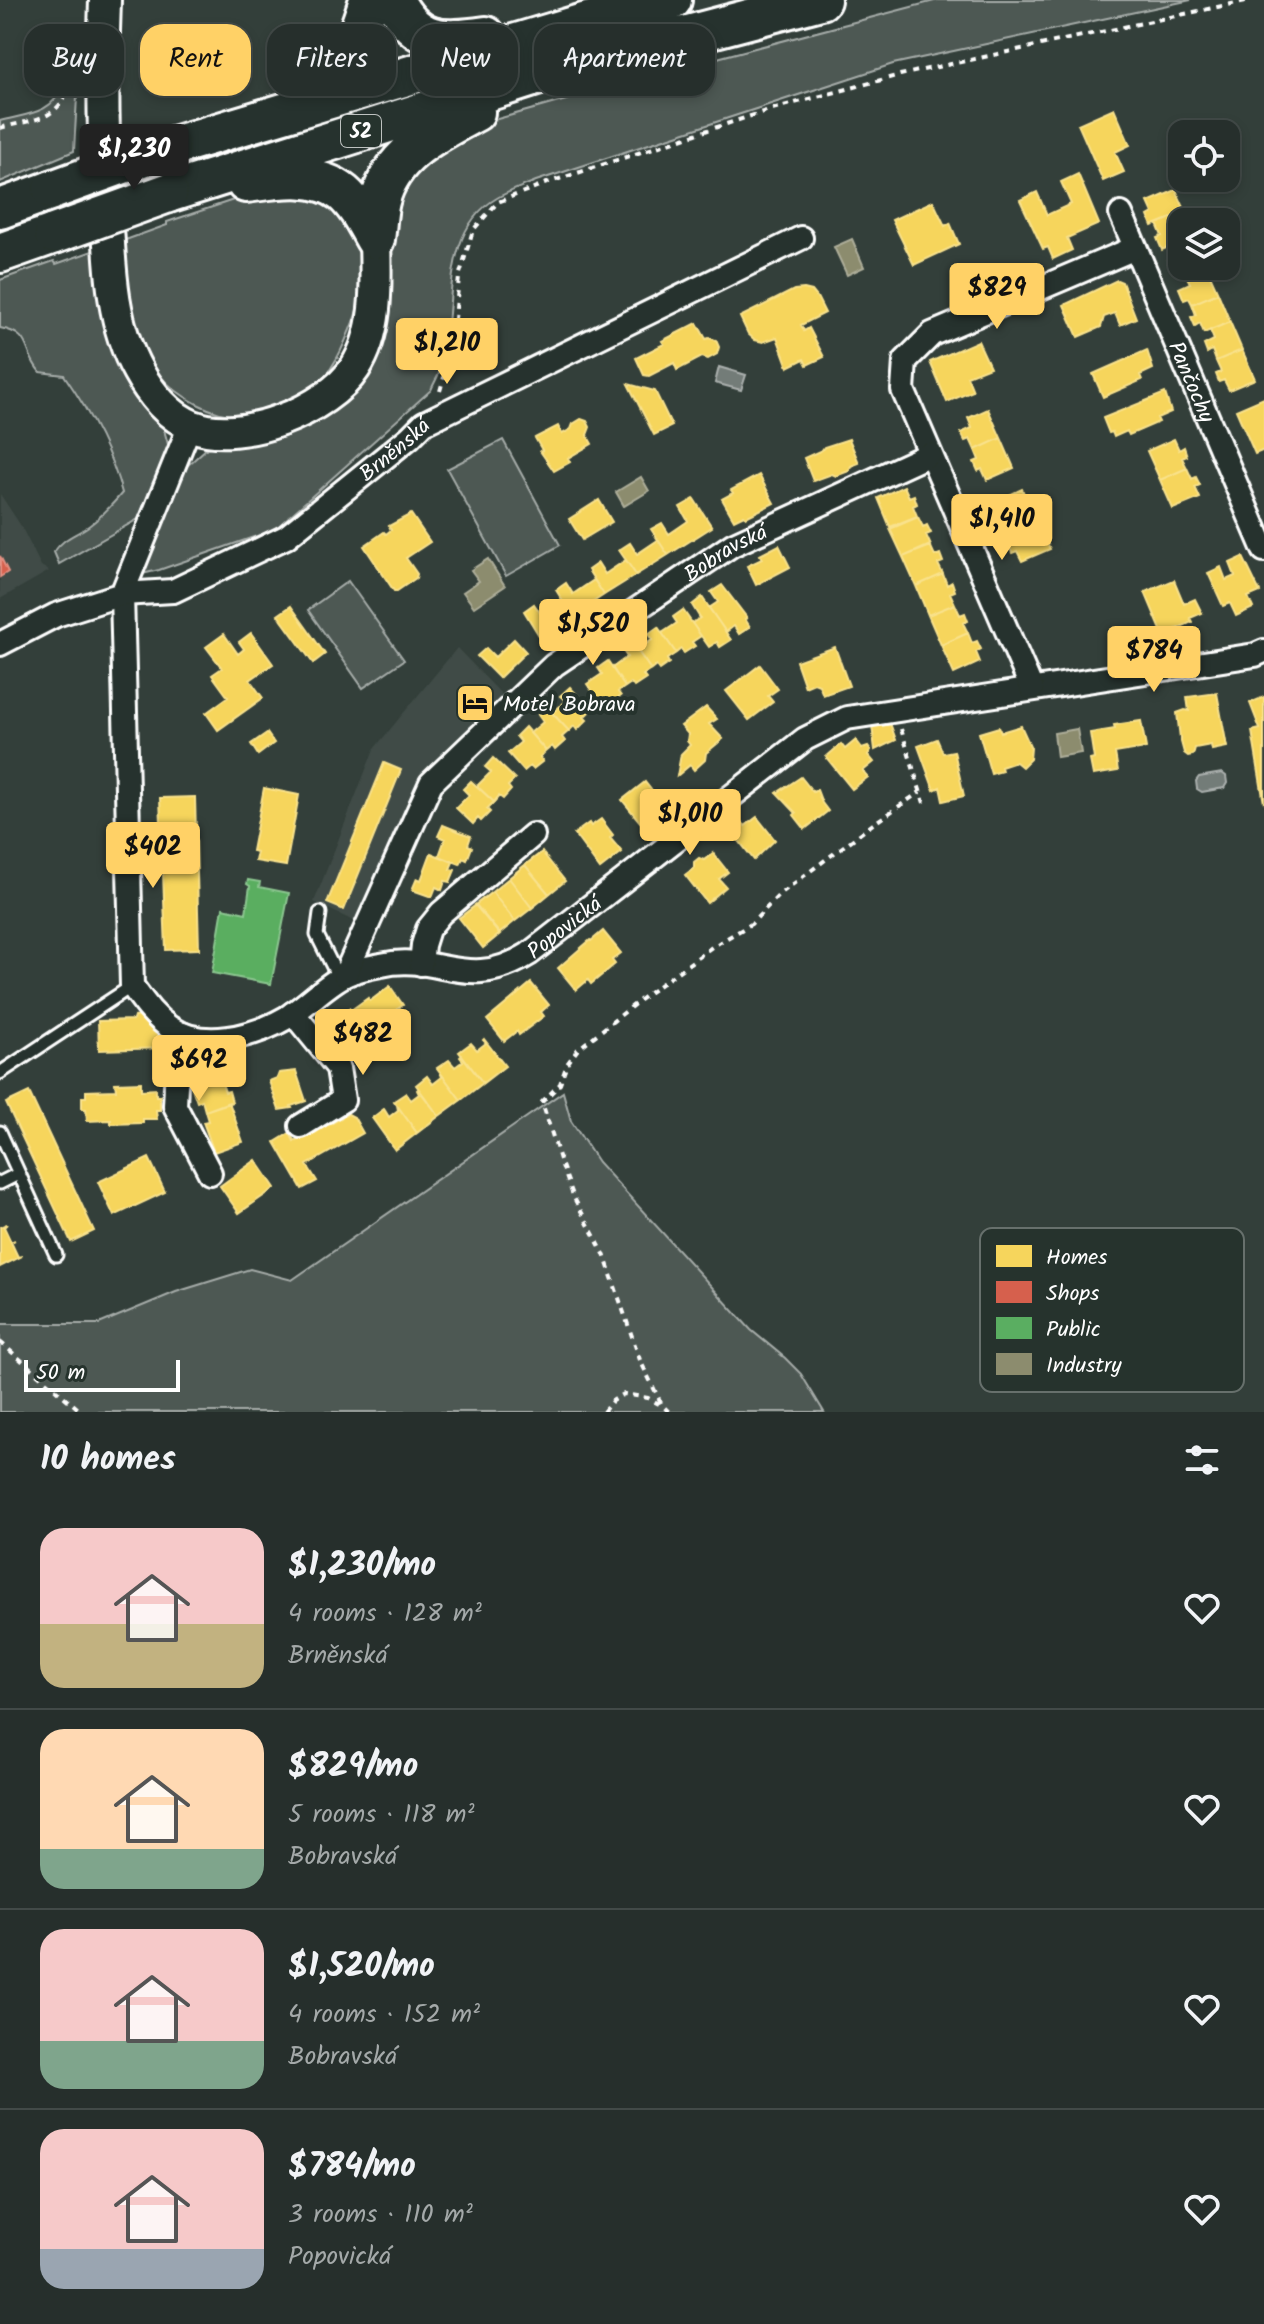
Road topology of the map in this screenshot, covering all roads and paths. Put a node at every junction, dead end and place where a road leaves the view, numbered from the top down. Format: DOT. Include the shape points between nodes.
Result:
graph roads {
  1 [pos="105,0"];
  2 [pos="369,0"];
  3 [pos="394,0"];
  4 [pos="672,0"];
  5 [pos="821,0"];
  6 [pos="1250,0"];
  7 [pos="584,23"];
  8 [pos="104,24"];
  9 [pos="715,28"];
  10 [pos="534,77"];
  11 [pos="534,81"];
  12 [pos="66,96"];
  13 [pos="104,96"];
  14 [pos="277,114"];
  15 [pos="0,128"];
  16 [pos="168,193"];
  17 [pos="0,209"];
  18 [pos="1121,214"];
  19 [pos="801,238"];
  20 [pos="375,239"];
  21 [pos="1135,248"];
  22 [pos="0,253"];
  23 [pos="424,423"];
  24 [pos="190,425"];
  25 [pos="930,454"];
  26 [pos="1264,550"];
  27 [pos="122,594"];
  28 [pos="0,644"];
  29 [pos="1264,651"];
  30 [pos="1032,689"];
  31 [pos="895,711"];
  32 [pos="920,792"];
  33 [pos="924,803"];
  34 [pos="533,835"];
  35 [pos="320,913"];
  36 [pos="421,964"];
  37 [pos="342,977"];
  38 [pos="132,986"];
  39 [pos="293,1013"];
  40 [pos="182,1034"];
  41 [pos="0,1073"];
  42 [pos="301,1126"];
  43 [pos="0,1132"];
  44 [pos="210,1173"];
  45 [pos="18,1174"];
  46 [pos="0,1183"];
  47 [pos="56,1255"];
  48 [pos="0,1342"];
  49 [pos="662,1405"];
  50 [pos="82,1412"];
  51 [pos="603,1412"];
  52 [pos="669,1412"];
  1 -- 8 [label="street"];
  2 -- 14 [label="highway" via="344,61"];
  3 -- 7 [label="highway" via="408,23 440,40"];
  4 -- 7 [label="highway, 52"];
  5 -- 9 [label="highway, 52"];
  6 -- 23 [label="path" via="900,75 772,109 498,202 473,230 459,277 452,350"];
  7 -- 14 [label="highway, 52"];
  10 -- 16 [label="highway, 52"];
  11 -- 20 [label="highway" via="440,130 408,153 383,190"];
  12 -- 15 [label="path" via="50,114"];
  13 -- 24 [label="street" via="109,245 119,322 138,372 165,407"];
  14 -- 17 [label="highway, 52, bridge"];
  16 -- 20 [label="highway" via="309,179 345,194"];
  16 -- 22 [label="highway, 52, bridge"];
  18 -- 21 [label="street, Pančochy"];
  19 -- 23 [label="street, Brněnská"];
  20 -- 24 [label="street" via="376,291 369,334 356,367 340,387 273,423 220,432"];
  21 -- 25 [label="street" via="932,334 905,361 903,390"];
  21 -- 26 [label="street, Pančochy"];
  23 -- 27 [label="street, Brněnská" via="286,537 173,591"];
  24 -- 27 [label="street"];
  25 -- 30 [label="street"];
  25 -- 37 [label="street, Bobravská" via="732,545 554,665 431,783"];
  27 -- 28 [label="street, Brněnská" via="56,615"];
  27 -- 38 [label="street"];
  29 -- 30 [label="street, Popovická"];
  30 -- 31 [label="street, Popovická"];
  31 -- 32 [label="path"];
  31 -- 36 [label="street, Popovická" via="847,718 805,739 516,962 479,972"];
  32 -- 33 [label="path"];
  32 -- 49 [label="path" via="578,1049 560,1084 542,1102 574,1198 604,1254 640,1360"];
  34 -- 36 [label="street" via="441,913 428,929"];
  35 -- 37 [label="lane" via="317,935"];
  36 -- 37 [label="street, Popovická" via="395,962"];
  37 -- 39 [label="street, Popovická"];
  38 -- 40 [label="street" via="155,1016"];
  38 -- 41 [label="lane"];
  39 -- 40 [label="street, Popovická" via="242,1036"];
  39 -- 42 [label="street" via="338,1068 343,1100"];
  40 -- 44 [label="street" via="175,1106"];
  43 -- 45 [label="lane"];
  45 -- 46 [label="lane"];
  45 -- 47 [label="lane"];
  48 -- 50 [label="path"];
  49 -- 51 [label="path" via="624,1394"];
  49 -- 52 [label="path"];
}
